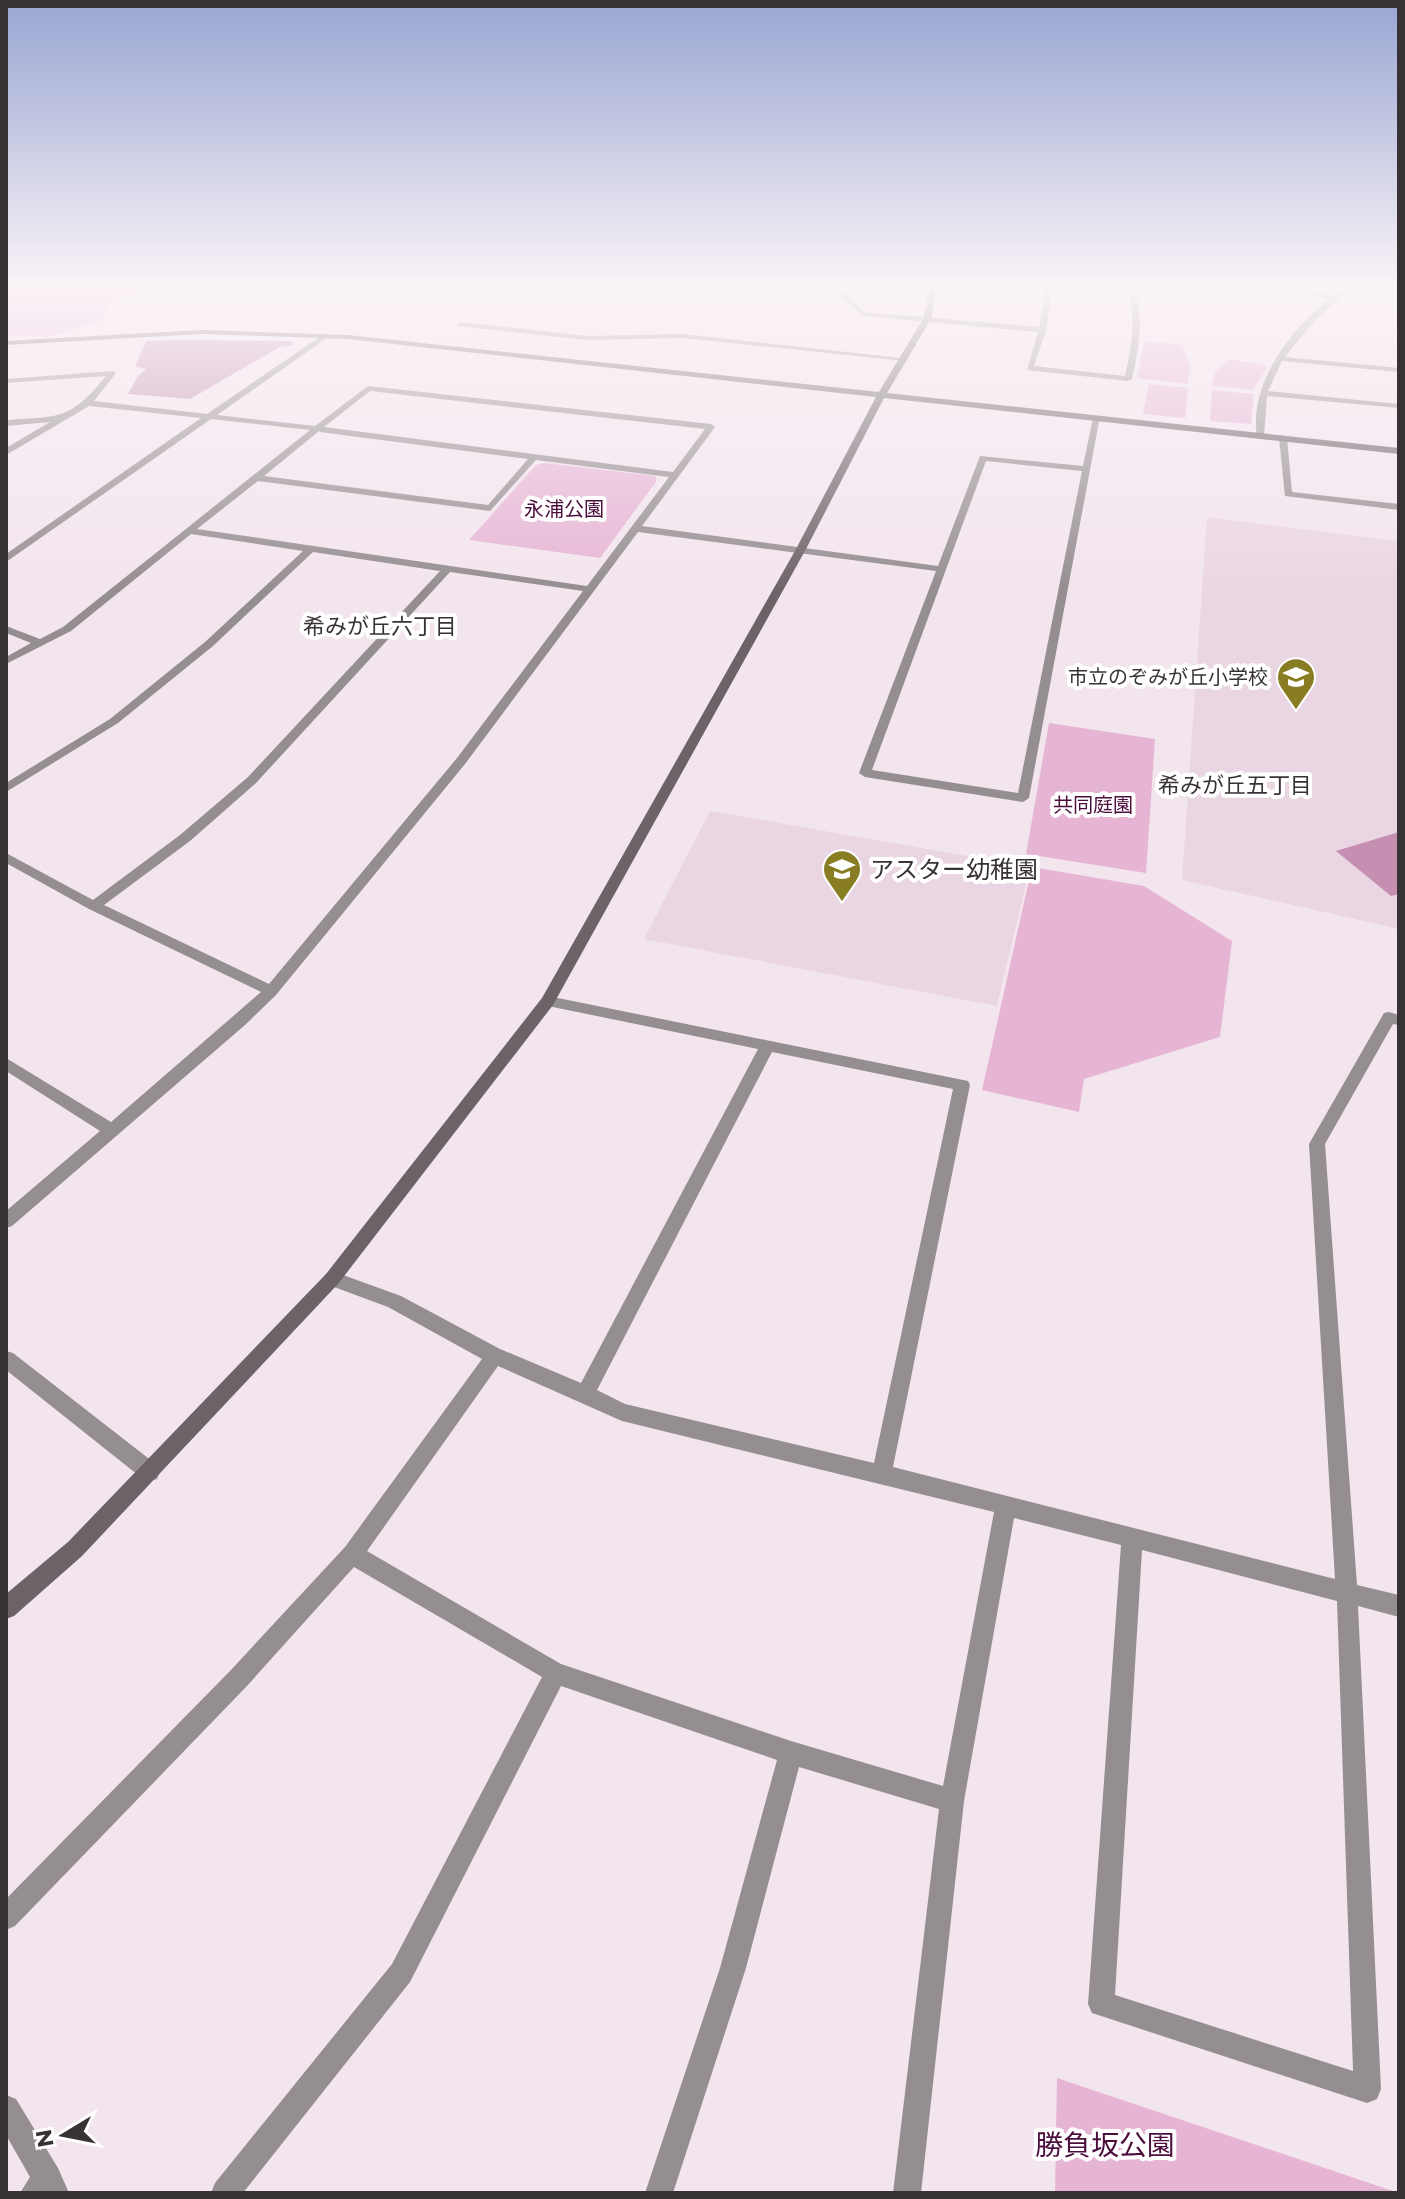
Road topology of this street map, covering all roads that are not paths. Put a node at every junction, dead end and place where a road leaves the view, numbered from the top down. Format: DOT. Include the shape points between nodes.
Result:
graph roads {
  1 [pos="101,387"];
  2 [pos="252,387"];
  3 [pos="811,387"];
  4 [pos="887,387"];
  5 [pos="1266,387"];
  6 [pos="1263,393"];
  7 [pos="882,394"];
  8 [pos="88,403"];
  9 [pos="1399,406"];
  10 [pos="208,417"];
  11 [pos="62,418"];
  12 [pos="1097,418"];
  13 [pos="6,423"];
  14 [pos="320,429"];
  15 [pos="1260,435"];
  16 [pos="1283,438"];
  17 [pos="1399,451"];
  18 [pos="6,452"];
  19 [pos="533,458"];
  20 [pos="1087,469"];
  21 [pos="673,475"];
  22 [pos="258,478"];
  23 [pos="1399,507"];
  24 [pos="633,528"];
  25 [pos="189,531"];
  26 [pos="801,549"];
  27 [pos="309,550"];
  28 [pos="6,559"];
  29 [pos="447,569"];
  30 [pos="941,569"];
  31 [pos="587,589"];
  32 [pos="6,629"];
  33 [pos="40,643"];
  34 [pos="6,661"];
  35 [pos="6,788"];
  36 [pos="6,857"];
  37 [pos="94,906"];
  38 [pos="271,991"];
  39 [pos="548,1001"];
  40 [pos="1399,1020"];
  41 [pos="767,1047"];
  42 [pos="6,1064"];
  43 [pos="113,1131"];
  44 [pos="6,1221"];
  45 [pos="332,1279"];
  46 [pos="495,1356"];
  47 [pos="6,1359"];
  48 [pos="586,1393"];
  49 [pos="150,1472"];
  50 [pos="882,1474"];
  51 [pos="1006,1505"];
  52 [pos="1132,1539"];
  53 [pos="352,1554"];
  54 [pos="1347,1593"];
  55 [pos="1399,1606"];
  56 [pos="6,1608"];
  57 [pos="556,1673"];
  58 [pos="791,1753"];
  59 [pos="952,1801"];
  60 [pos="6,1917"];
  61 [pos="6,2109"];
  62 [pos="46,2188"];
  63 [pos="225,2193"];
  64 [pos="659,2193"];
  65 [pos="907,2193"];
  1 -- 8 [label="street"];
  2 -- 10 [label="street"];
  3 -- 7 [label="street"];
  4 -- 7 [label="street"];
  5 -- 6 [label="street"];
  6 -- 9 [label="street"];
  6 -- 15 [label="street"];
  7 -- 12 [label="street"];
  7 -- 26 [label="street"];
  8 -- 10 [label="street"];
  8 -- 11 [label="street"];
  10 -- 14 [label="street"];
  10 -- 28 [label="street"];
  11 -- 13 [label="street"];
  11 -- 18 [label="street"];
  12 -- 15 [label="street"];
  12 -- 20 [label="street"];
  14 -- 19 [label="street"];
  14 -- 21 [label="street" via="368,388 711,427"];
  14 -- 22 [label="street"];
  15 -- 16 [label="street"];
  16 -- 17 [label="street"];
  16 -- 23 [label="street" via="1288,494"];
  19 -- 21 [label="street"];
  19 -- 22 [label="street" via="490,508"];
  20 -- 30 [label="street" via="983,458"];
  20 -- 30 [label="street" via="1023,798 865,773"];
  21 -- 24 [label="street"];
  22 -- 25 [label="street"];
  24 -- 26 [label="street"];
  24 -- 31 [label="street"];
  25 -- 27 [label="street"];
  25 -- 33 [label="street" via="67,629"];
  26 -- 30 [label="street"];
  26 -- 39 [label="street"];
  27 -- 29 [label="street"];
  27 -- 35 [label="street" via="209,644 114,721"];
  29 -- 31 [label="street"];
  29 -- 37 [label="street" via="252,780"];
  31 -- 38 [label="street" via="461,761"];
  32 -- 33 [label="street"];
  33 -- 34 [label="street"];
  36 -- 37 [label="street"];
  37 -- 38 [label="street"];
  38 -- 43 [label="street"];
  39 -- 41 [label="street"];
  39 -- 45 [label="street"];
  40 -- 54 [label="street" via="1389,1017 1317,1144"];
  41 -- 48 [label="street"];
  41 -- 50 [label="street" via="962,1085"];
  42 -- 43 [label="street"];
  43 -- 44 [label="street"];
  45 -- 46 [label="street" via="361,1285"];
  45 -- 49 [label="street"];
  46 -- 48 [label="street"];
  46 -- 53 [label="street"];
  47 -- 49 [label="street"];
  48 -- 50 [label="street" via="622,1412"];
  49 -- 56 [label="street" via="75,1549"];
  50 -- 51 [label="street"];
  51 -- 52 [label="street"];
  51 -- 59 [label="street"];
  52 -- 54 [label="street"];
  52 -- 54 [label="street" via="1101,2004 1367,2089"];
  53 -- 57 [label="street"];
  53 -- 60 [label="street"];
  54 -- 55 [label="street"];
  57 -- 58 [label="street"];
  57 -- 63 [label="street" via="401,1973"];
  58 -- 59 [label="street"];
  58 -- 64 [label="street" via="733,1968"];
  59 -- 65 [label="street"];
  61 -- 62 [label="street"];
}
